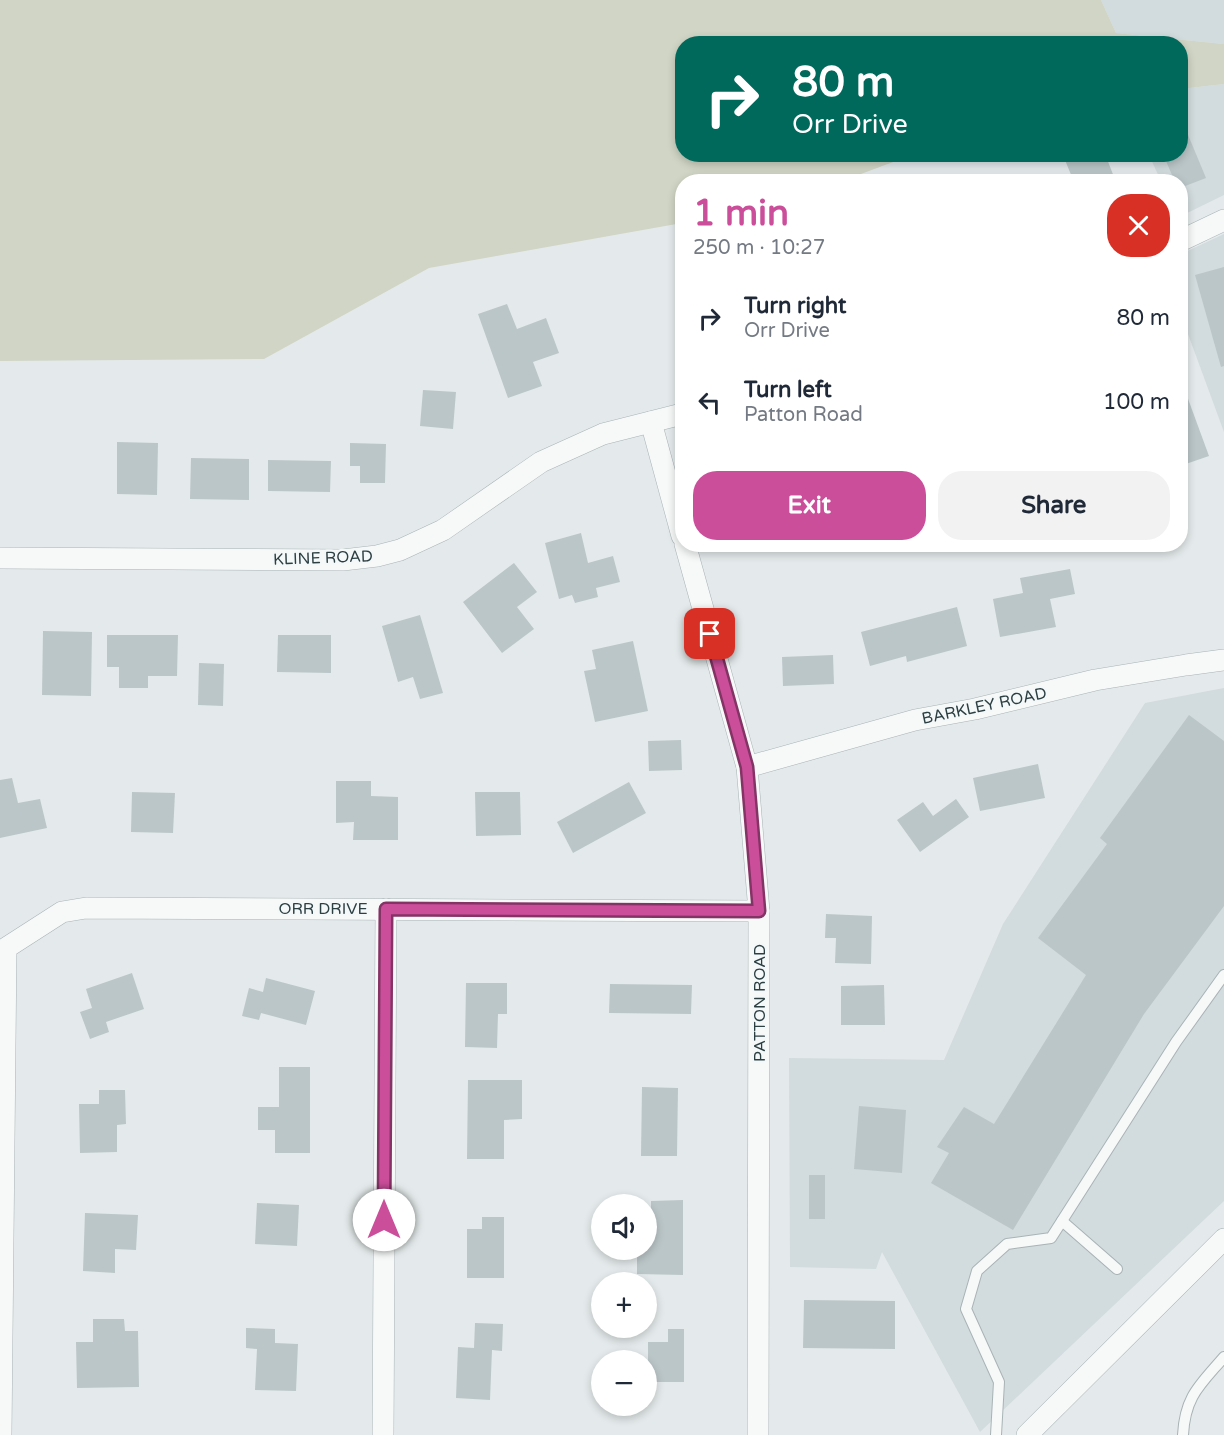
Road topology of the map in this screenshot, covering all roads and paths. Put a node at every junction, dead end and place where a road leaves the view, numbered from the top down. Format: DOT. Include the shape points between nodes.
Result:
graph roads {
  1 [pos="1224,220"];
  2 [pos="1188,237"];
  3 [pos="675,416"];
  4 [pos="651,422"];
  5 [pos="675,510"];
  6 [pos="687,552"];
  7 [pos="0,558"];
  8 [pos="1224,660"];
  9 [pos="747,767"];
  10 [pos="386,909"];
  11 [pos="759,911"];
  12 [pos="1224,975"];
  13 [pos="1062,1221"];
  14 [pos="1224,1239"];
  15 [pos="1117,1269"];
  16 [pos="1224,1357"];
  17 [pos="1,1435"];
  18 [pos="383,1435"];
  19 [pos="758,1435"];
  20 [pos="996,1435"];
  21 [pos="1027,1435"];
  22 [pos="1183,1435"];
  1 -- 2 [label="street"];
  3 -- 4 [label="street, KLINE ROAD"];
  4 -- 5 [label="street"];
  4 -- 7 [label="street, KLINE ROAD" via="603,434 541,462 443,530 377,556 343,560"];
  6 -- 9 [label="street, PATTON ROAD"];
  8 -- 9 [label="street, BARKLEY ROAD" via="1095,680 915,720"];
  9 -- 11 [label="street, PATTON ROAD"];
  10 -- 11 [label="street, ORR DRIVE"];
  10 -- 17 [label="street, ORR DRIVE" via="86,908 62,912 6,948"];
  10 -- 18 [label="street"];
  11 -- 19 [label="street, PATTON ROAD"];
  12 -- 13 [label="lane" via="1176,1042"];
  13 -- 15 [label="lane"];
  13 -- 20 [label="lane" via="1051,1238 1007,1244 977,1271 966,1309 999,1382"];
  14 -- 21 [label="street"];
  16 -- 22 [label="lane" via="1192,1395"];
}
